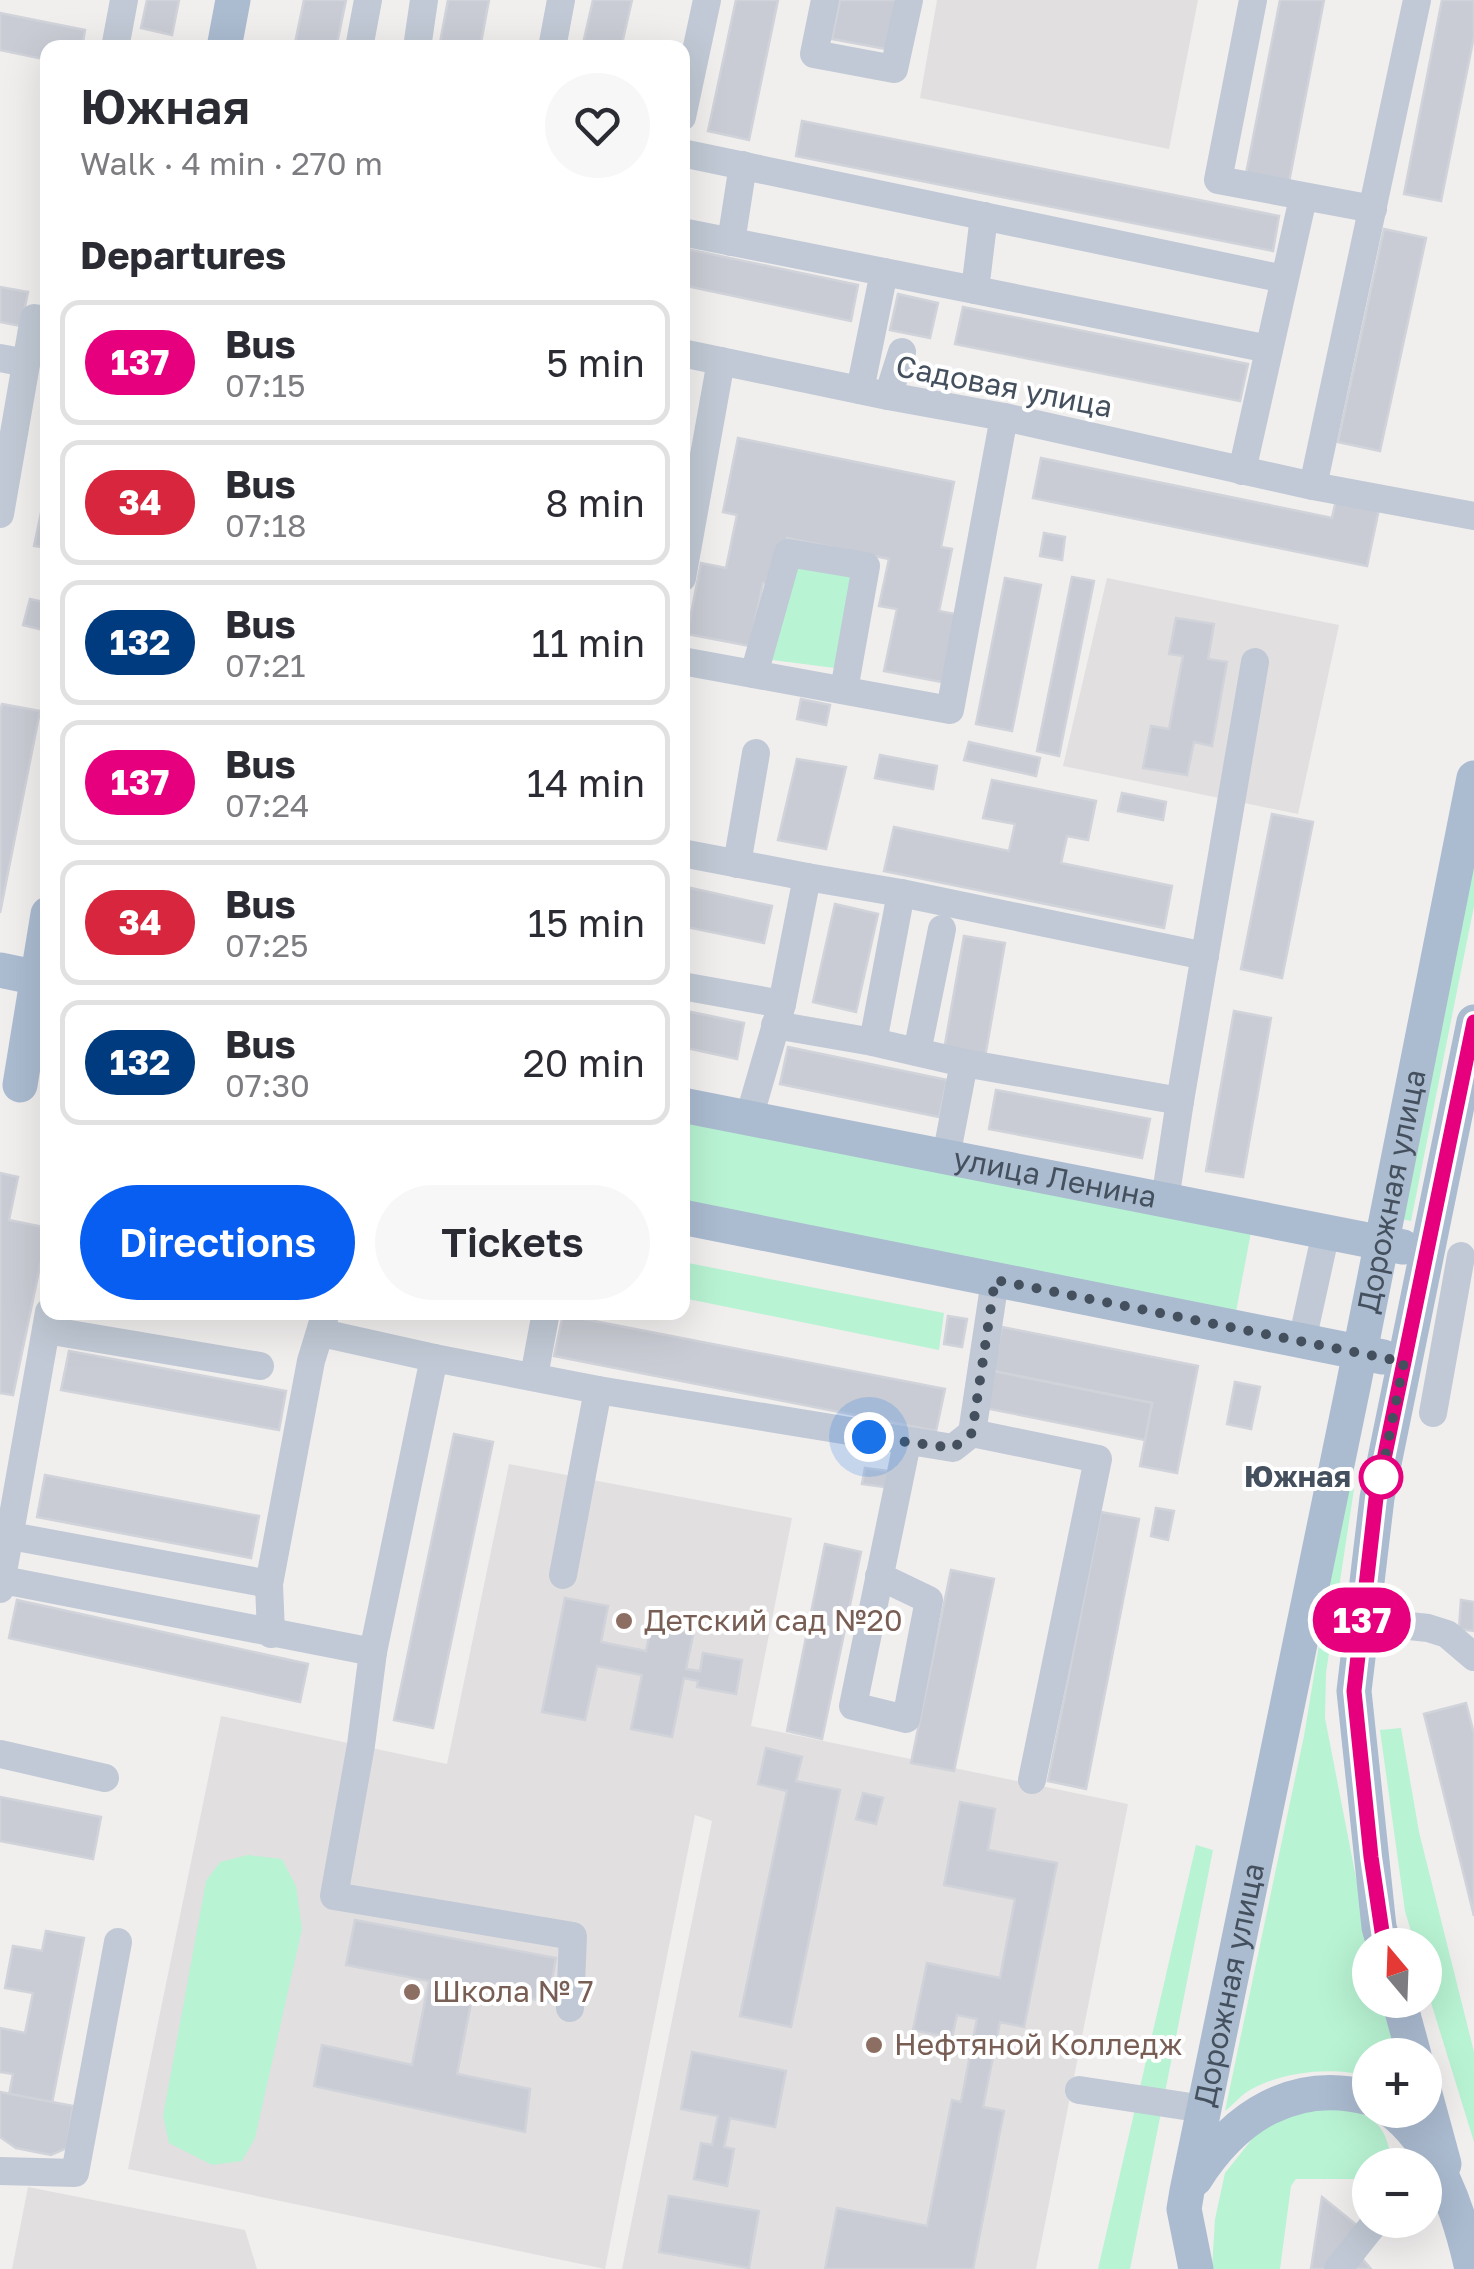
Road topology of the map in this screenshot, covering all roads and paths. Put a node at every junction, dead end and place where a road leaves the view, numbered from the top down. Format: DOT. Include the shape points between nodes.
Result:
graph roads {
  1 [pos="124,0"];
  2 [pos="233,0"];
  3 [pos="368,0"];
  4 [pos="424,0"];
  5 [pos="561,0"];
  6 [pos="707,0"];
  7 [pos="826,0"];
  8 [pos="909,0"];
  9 [pos="1252,0"];
  10 [pos="1417,0"];
  11 [pos="116,40"];
  12 [pos="226,40"];
  13 [pos="360,40"];
  14 [pos="417,40"];
  15 [pos="554,40"];
  16 [pos="690,80"];
  17 [pos="690,155"];
  18 [pos="743,165"];
  19 [pos="1303,198"];
  20 [pos="1373,209"];
  21 [pos="984,216"];
  22 [pos="690,234"];
  23 [pos="730,242"];
  24 [pos="884,272"];
  25 [pos="1284,280"];
  26 [pos="975,290"];
  27 [pos="40,319"];
  28 [pos="1269,349"];
  29 [pos="902,352"];
  30 [pos="690,355"];
  31 [pos="13,361"];
  32 [pos="721,361"];
  33 [pos="874,393"];
  34 [pos="1004,417"];
  35 [pos="1242,471"];
  36 [pos="1313,486"];
  37 [pos="0,514"];
  38 [pos="1474,516"];
  39 [pos="690,533"];
  40 [pos="690,662"];
  41 [pos="1254,662"];
  42 [pos="754,674"];
  43 [pos="844,690"];
  44 [pos="756,753"];
  45 [pos="1474,778"];
  46 [pos="690,854"];
  47 [pos="737,864"];
  48 [pos="806,878"];
  49 [pos="900,893"];
  50 [pos="942,929"];
  51 [pos="1205,956"];
  52 [pos="0,970"];
  53 [pos="40,979"];
  54 [pos="690,988"];
  55 [pos="40,990"];
  56 [pos="778,1014"];
  57 [pos="1474,1022"];
  58 [pos="874,1042"];
  59 [pos="918,1052"];
  60 [pos="964,1063"];
  61 [pos="23,1086"];
  62 [pos="1180,1102"];
  63 [pos="690,1107"];
  64 [pos="748,1118"];
  65 [pos="946,1157"];
  66 [pos="1164,1200"];
  67 [pos="690,1220"];
  68 [pos="1326,1232"];
  69 [pos="1380,1242"];
  70 [pos="1455,1255"];
  71 [pos="995,1280"];
  72 [pos="544,1320"];
  73 [pos="47,1321"];
  74 [pos="324,1323"];
  75 [pos="1302,1341"];
  76 [pos="1360,1352"];
  77 [pos="434,1358"];
  78 [pos="1404,1362"];
  79 [pos="260,1366"];
  80 [pos="534,1376"];
  81 [pos="598,1390"];
  82 [pos="1434,1413"];
  83 [pos="0,1419"];
  84 [pos="28,1423"];
  85 [pos="972,1433"];
  86 [pos="908,1444"];
  87 [pos="10,1472"];
  88 [pos="1334,1479"];
  89 [pos="1376,1498"];
  90 [pos="11,1536"];
  91 [pos="563,1575"];
  92 [pos="880,1576"];
  93 [pos="269,1584"];
  94 [pos="2,1585"];
  95 [pos="1362,1620"];
  96 [pos="270,1634"];
  97 [pos="373,1652"];
  98 [pos="1473,1661"];
  99 [pos="0,1754"];
  100 [pos="105,1778"];
  101 [pos="1032,1780"];
  102 [pos="1379,1928"];
  103 [pos="118,1942"];
  104 [pos="570,2008"];
  105 [pos="1079,2090"];
  106 [pos="1352,2093"];
  107 [pos="1204,2109"];
  108 [pos="1435,2128"];
  109 [pos="0,2171"];
  110 [pos="1442,2188"];
  111 [pos="1185,2200"];
  112 [pos="1463,2220"];
  113 [pos="1363,2238"];
  114 [pos="1170,2269"];
  115 [pos="1196,2269"];
  116 [pos="1338,2269"];
  117 [pos="1472,2269"];
  1 -- 11 [label="lane"];
  2 -- 12 [label="main road"];
  3 -- 13 [label="lane"];
  4 -- 14 [label="lane"];
  5 -- 15 [label="lane"];
  6 -- 16 [label="lane"];
  7 -- 8 [label="lane" via="814,54 894,69"];
  9 -- 19 [label="lane" via="1218,180"];
  10 -- 20 [label="lane"];
  17 -- 18 [label="lane"];
  18 -- 21 [label="lane"];
  18 -- 23 [label="lane"];
  19 -- 20 [label="lane"];
  19 -- 25 [label="lane"];
  20 -- 36 [label="lane"];
  21 -- 25 [label="lane"];
  21 -- 26 [label="lane"];
  22 -- 23 [label="lane"];
  23 -- 24 [label="lane"];
  24 -- 26 [label="lane"];
  24 -- 33 [label="lane"];
  25 -- 28 [label="lane"];
  26 -- 28 [label="lane"];
  27 -- 31 [label="lane" via="34,318"];
  28 -- 35 [label="lane"];
  29 -- 33 [label="lane"];
  30 -- 32 [label="lane, Садовая улица"];
  31 -- 37 [label="lane"];
  32 -- 33 [label="lane, Садовая улица"];
  32 -- 39 [label="lane"];
  33 -- 34 [label="lane, Садовая улица"];
  34 -- 35 [label="lane, Садовая улица"];
  34 -- 43 [label="lane" via="950,710"];
  35 -- 36 [label="lane, Садовая улица"];
  36 -- 38 [label="lane, Садовая улица"];
  40 -- 42 [label="lane"];
  41 -- 51 [label="lane"];
  42 -- 43 [label="lane"];
  42 -- 43 [label="lane" via="788,553 866,566"];
  44 -- 47 [label="lane"];
  45 -- 69 [label="main road, Дорожная улица"];
  46 -- 47 [label="lane"];
  47 -- 48 [label="lane"];
  48 -- 49 [label="lane"];
  48 -- 56 [label="lane"];
  49 -- 51 [label="lane"];
  49 -- 58 [label="lane"];
  50 -- 59 [label="lane"];
  51 -- 62 [label="lane"];
  52 -- 53 [label="main road"];
  54 -- 56 [label="lane"];
  55 -- 61 [label="main road"];
  56 -- 58 [label="lane"];
  56 -- 64 [label="lane"];
  57 -- 70 [label="main road, Дорожная улица"];
  58 -- 59 [label="lane"];
  59 -- 60 [label="lane"];
  60 -- 62 [label="lane"];
  60 -- 65 [label="lane"];
  62 -- 66 [label="lane"];
  63 -- 64 [label="main road, улица Ленина"];
  64 -- 65 [label="main road, улица Ленина"];
  65 -- 66 [label="main road, улица Ленина"];
  66 -- 68 [label="main road, улица Ленина"];
  67 -- 71 [label="main road"];
  68 -- 69 [label="main road, улица Ленина"];
  68 -- 75 [label="lane"];
  69 -- 70 [label="main road, улица Ленина"];
  69 -- 76 [label="main road, Дорожная улица"];
  70 -- 78 [label="main road, Дорожная улица"];
  70 -- 82 [label="lane"];
  71 -- 75 [label="main road"];
  71 -- 85 [label="lane"];
  72 -- 80 [label="lane"];
  73 -- 79 [label="lane"];
  73 -- 84 [label="lane"];
  74 -- 77 [label="lane"];
  74 -- 93 [label="lane"];
  75 -- 76 [label="main road"];
  76 -- 78 [label="main road"];
  76 -- 88 [label="main road, Дорожная улица"];
  77 -- 80 [label="lane"];
  77 -- 97 [label="lane"];
  78 -- 89 [label="main road, Дорожная улица"];
  80 -- 81 [label="lane"];
  81 -- 86 [label="lane"];
  81 -- 91 [label="lane"];
  83 -- 84 [label="lane"];
  84 -- 87 [label="lane"];
  85 -- 86 [label="lane" via="953,1448"];
  85 -- 101 [label="lane" via="1098,1459"];
  86 -- 92 [label="lane"];
  87 -- 90 [label="lane"];
  88 -- 89 [label="main road" via="1361,1470 1371,1478"];
  88 -- 107 [label="main road, Дорожная улица"];
  89 -- 95 [label="main road, Дорожная улица"];
  90 -- 93 [label="lane"];
  90 -- 94 [label="lane"];
  92 -- 92 [label="lane" via="852,1706 906,1719 929,1600"];
  93 -- 96 [label="lane"];
  94 -- 96 [label="lane"];
  95 -- 98 [label="lane" via="1447,1634"];
  95 -- 102 [label="main road, Дорожная улица" via="1354,1718"];
  96 -- 97 [label="lane"];
  97 -- 104 [label="lane" via="334,1896 573,1936"];
  99 -- 100 [label="lane"];
  103 -- 109 [label="lane" via="75,2173"];
  105 -- 107 [label="lane"];
  106 -- 111 [label="main road" via="1320,2093 1243,2121 1223,2139"];
  107 -- 111 [label="main road, Дорожная улица"];
  108 -- 112 [label="main road"];
  110 -- 112 [label="main road"];
  111 -- 114 [label="main road, Дорожная улица"];
  111 -- 115 [label="main road"];
  112 -- 117 [label="main road"];
  113 -- 116 [label="lane"];
}
